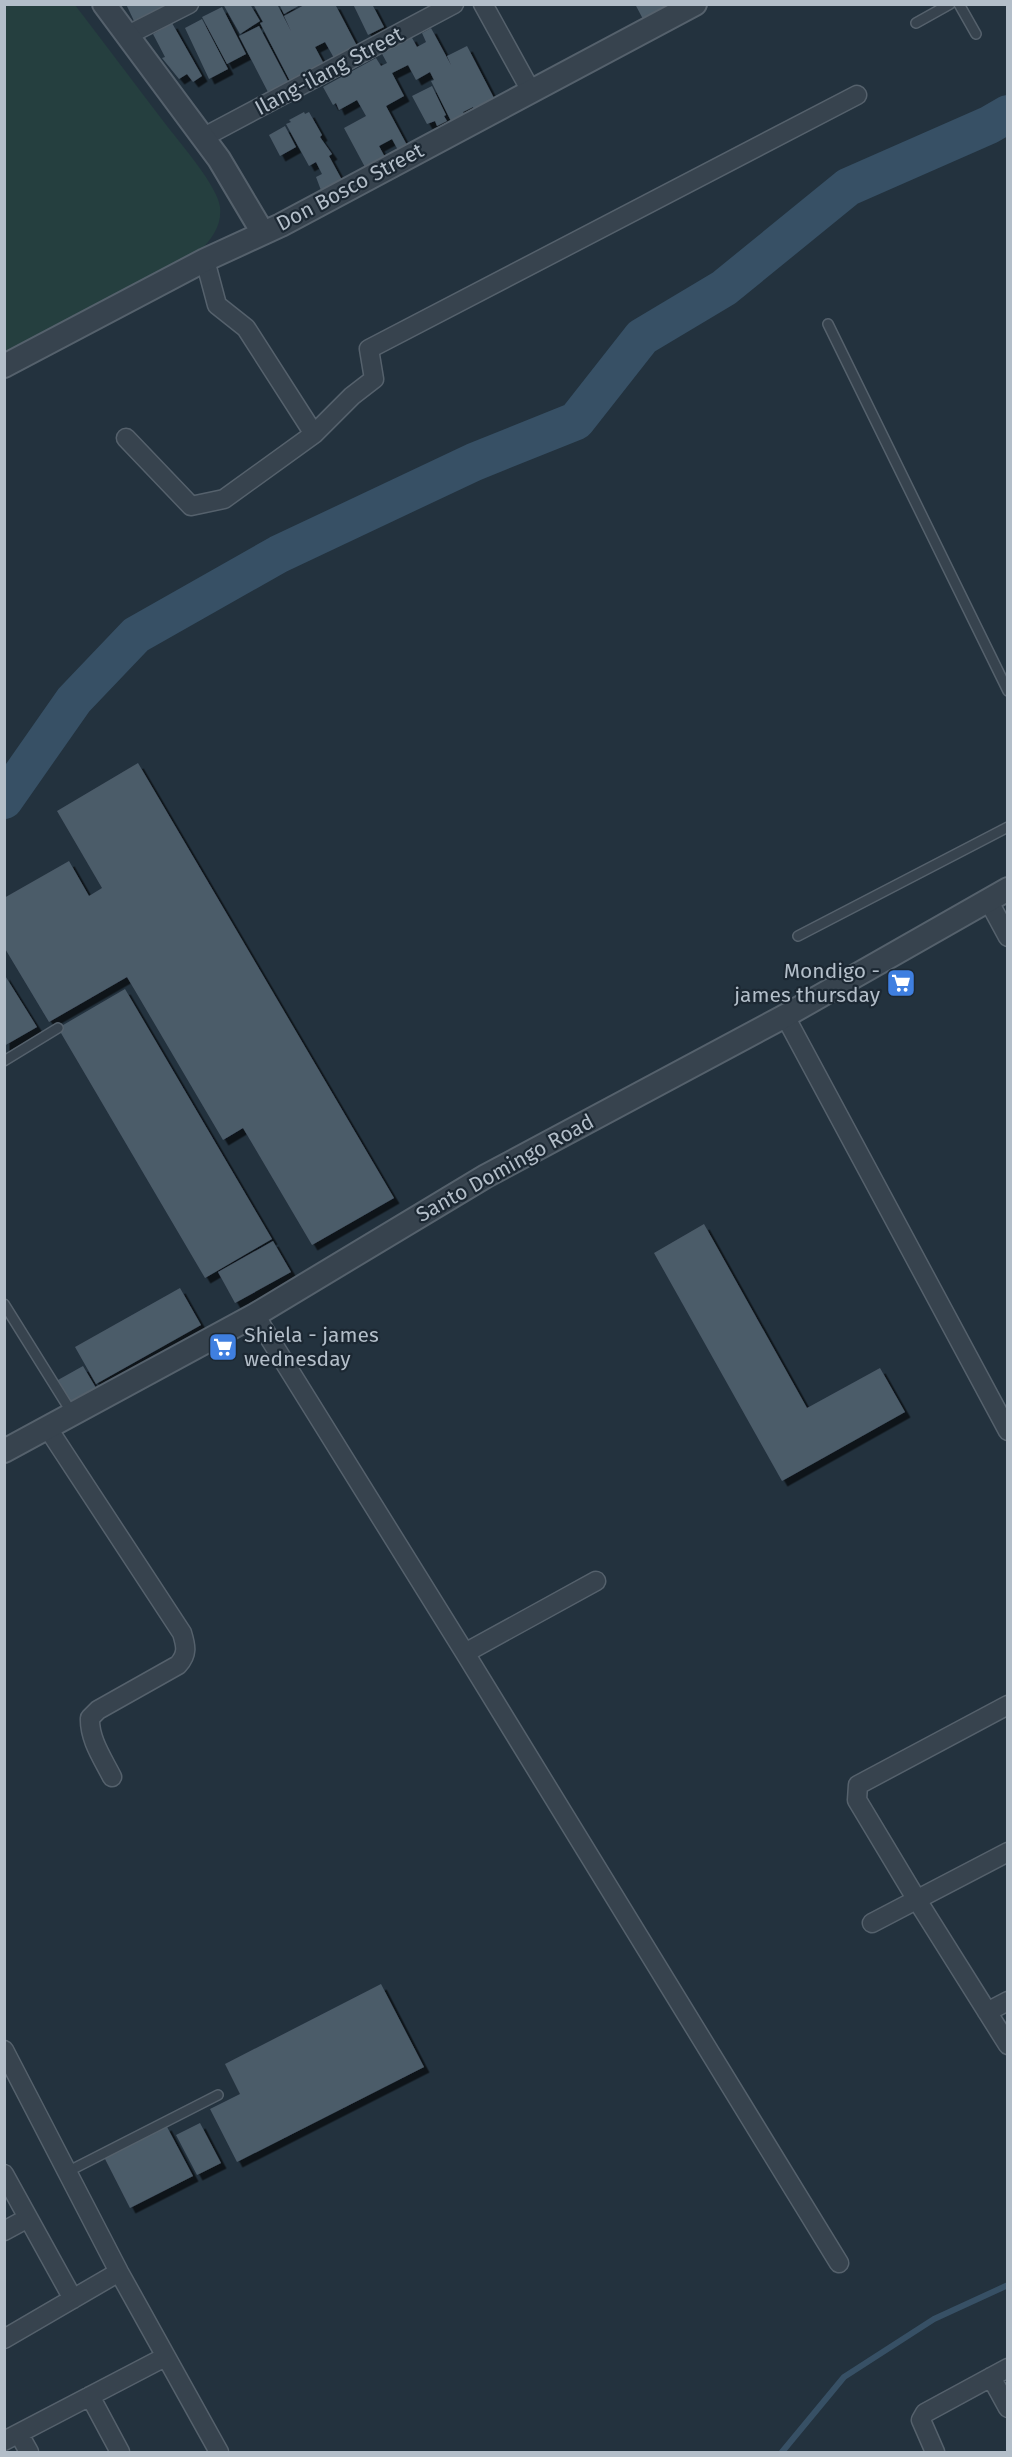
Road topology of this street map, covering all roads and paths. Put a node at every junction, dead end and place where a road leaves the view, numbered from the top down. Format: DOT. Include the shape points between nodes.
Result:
graph roads {
  1 [pos="105,4"];
  2 [pos="189,4"];
  3 [pos="454,4"];
  4 [pos="483,4"];
  5 [pos="694,4"];
  6 [pos="950,4"];
  7 [pos="959,4"];
  8 [pos="915,23"];
  9 [pos="976,34"];
  10 [pos="126,36"];
  11 [pos="531,91"];
  12 [pos="857,95"];
  13 [pos="204,137"];
  14 [pos="263,233"];
  15 [pos="205,260"];
  16 [pos="828,324"];
  17 [pos="4,366"];
  18 [pos="314,434"];
  19 [pos="126,438"];
  20 [pos="1008,691"];
  21 [pos="1008,827"];
  22 [pos="1008,889"];
  23 [pos="988,900"];
  24 [pos="798,936"];
  25 [pos="1008,937"];
  26 [pos="784,1016"];
  27 [pos="58,1028"];
  28 [pos="4,1061"];
  29 [pos="4,1304"];
  30 [pos="255,1315"];
  31 [pos="72,1413"];
  32 [pos="47,1427"];
  33 [pos="1008,1431"];
  34 [pos="4,1451"];
  35 [pos="596,1581"];
  36 [pos="465,1653"];
  37 [pos="1008,1705"];
  38 [pos="111,1777"];
  39 [pos="1008,1852"];
  40 [pos="916,1900"];
  41 [pos="872,1923"];
  42 [pos="1008,2001"];
  43 [pos="987,2012"];
  44 [pos="1008,2045"];
  45 [pos="4,2050"];
  46 [pos="218,2095"];
  47 [pos="67,2172"];
  48 [pos="4,2174"];
  49 [pos="28,2218"];
  50 [pos="4,2231"];
  51 [pos="839,2263"];
  52 [pos="119,2272"];
  53 [pos="73,2299"];
  54 [pos="4,2339"];
  55 [pos="165,2356"];
  56 [pos="999,2373"];
  57 [pos="90,2396"];
  58 [pos="1008,2408"];
  59 [pos="12,2437"];
  60 [pos="28,2452"];
  61 [pos="120,2452"];
  62 [pos="219,2452"];
  63 [pos="935,2452"];
  1 -- 10 [label="street"];
  2 -- 10 [label="street"];
  3 -- 13 [label="street, Ilang-ilang Street"];
  4 -- 11 [label="street"];
  5 -- 11 [label="street, Don Bosco Street"];
  6 -- 8 [label="lane"];
  7 -- 9 [label="lane"];
  10 -- 13 [label="street"];
  11 -- 14 [label="street, Don Bosco Street"];
  12 -- 18 [label="street" via="369,349 374,379"];
  13 -- 14 [label="street"];
  14 -- 15 [label="street, Don Bosco Street"];
  15 -- 17 [label="street, Don Bosco Street"];
  15 -- 18 [label="street" via="217,305 246,328"];
  16 -- 20 [label="lane"];
  18 -- 19 [label="street" via="224,499 191,506"];
  21 -- 24 [label="lane"];
  22 -- 23 [label="street, Santo Domingo Road"];
  23 -- 25 [label="street"];
  23 -- 26 [label="street, Santo Domingo Road"];
  26 -- 30 [label="street, Santo Domingo Road" via="486,1176"];
  26 -- 33 [label="street"];
  27 -- 28 [label="lane"];
  29 -- 31 [label="lane"];
  30 -- 31 [label="street, Santo Domingo Road"];
  30 -- 36 [label="street"];
  31 -- 32 [label="street, Santo Domingo Road"];
  32 -- 34 [label="street, Santo Domingo Road"];
  32 -- 38 [label="street" via="182,1633 186,1647 185,1657 178,1665 90,1718 89,1728"];
  35 -- 36 [label="street"];
  36 -- 51 [label="street"];
  37 -- 40 [label="street" via="858,1785 857,1800"];
  39 -- 40 [label="street"];
  40 -- 41 [label="street"];
  40 -- 43 [label="street"];
  42 -- 43 [label="street"];
  43 -- 44 [label="street"];
  45 -- 47 [label="street"];
  46 -- 47 [label="lane"];
  47 -- 52 [label="street"];
  48 -- 49 [label="street"];
  49 -- 50 [label="street"];
  49 -- 53 [label="street"];
  52 -- 53 [label="street"];
  52 -- 55 [label="street"];
  53 -- 54 [label="street"];
  55 -- 57 [label="street"];
  55 -- 62 [label="street"];
  56 -- 58 [label="street"];
  56 -- 63 [label="street" via="925,2413 921,2420"];
  57 -- 59 [label="street"];
  57 -- 61 [label="street"];
  59 -- 60 [label="street"];
}
